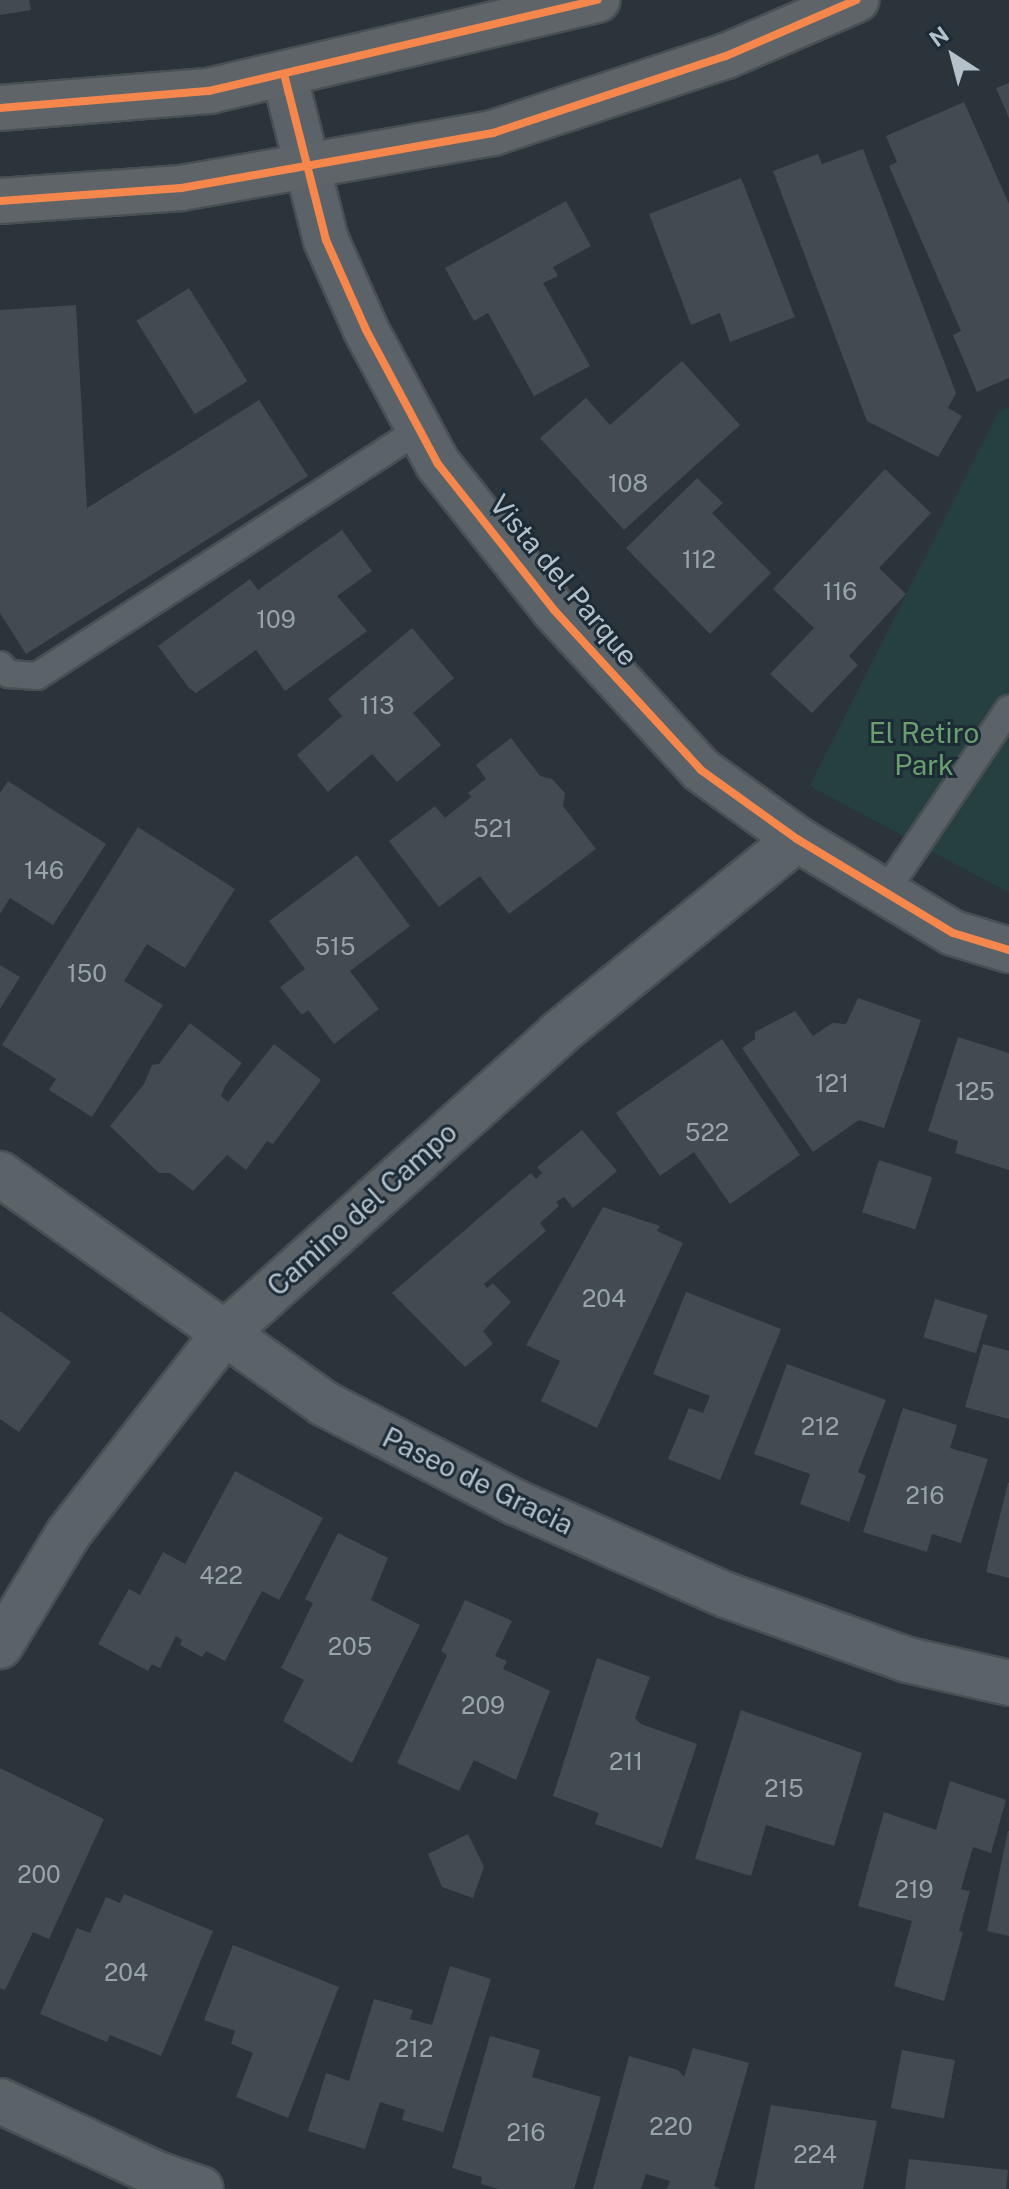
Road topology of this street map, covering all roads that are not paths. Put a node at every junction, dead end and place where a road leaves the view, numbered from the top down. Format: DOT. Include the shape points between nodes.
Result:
graph roads {
  1 [pos="597,0"];
  2 [pos="856,0"];
  3 [pos="284,74"];
  4 [pos="0,108"];
  5 [pos="308,168"];
  6 [pos="0,201"];
  7 [pos="420,429"];
  8 [pos="0,665"];
  9 [pos="1009,709"];
  10 [pos="797,839"];
  11 [pos="885,892"];
  12 [pos="1009,950"];
  13 [pos="0,1174"];
  14 [pos="223,1335"];
  15 [pos="0,1646"];
  16 [pos="1009,1683"];
  17 [pos="0,2101"];
  18 [pos="201,2189"];
  1 -- 3 [label="highway"];
  2 -- 5 [label="highway" via="726,56 493,133"];
  3 -- 4 [label="highway" via="196,93"];
  3 -- 5 [label="street, Vista del Parque"];
  5 -- 6 [label="highway" via="181,188"];
  5 -- 7 [label="street, Vista del Parque" via="326,240"];
  7 -- 8 [label="lane" via="37,676 9,674"];
  7 -- 10 [label="street, Vista del Parque" via="438,464 554,610 701,770"];
  9 -- 11 [label="lane"];
  10 -- 11 [label="street, Vista del Parque"];
  10 -- 14 [label="street, Camino del Campo" via="558,1034"];
  11 -- 12 [label="street, Vista del Parque" via="953,933"];
  13 -- 14 [label="street, Paseo de Gracia"];
  14 -- 15 [label="street, Camino del Campo" via="68,1534"];
  14 -- 16 [label="street, Paseo de Gracia" via="323,1403 573,1527 726,1595 908,1660"];
  17 -- 18 [label="street"];
}
